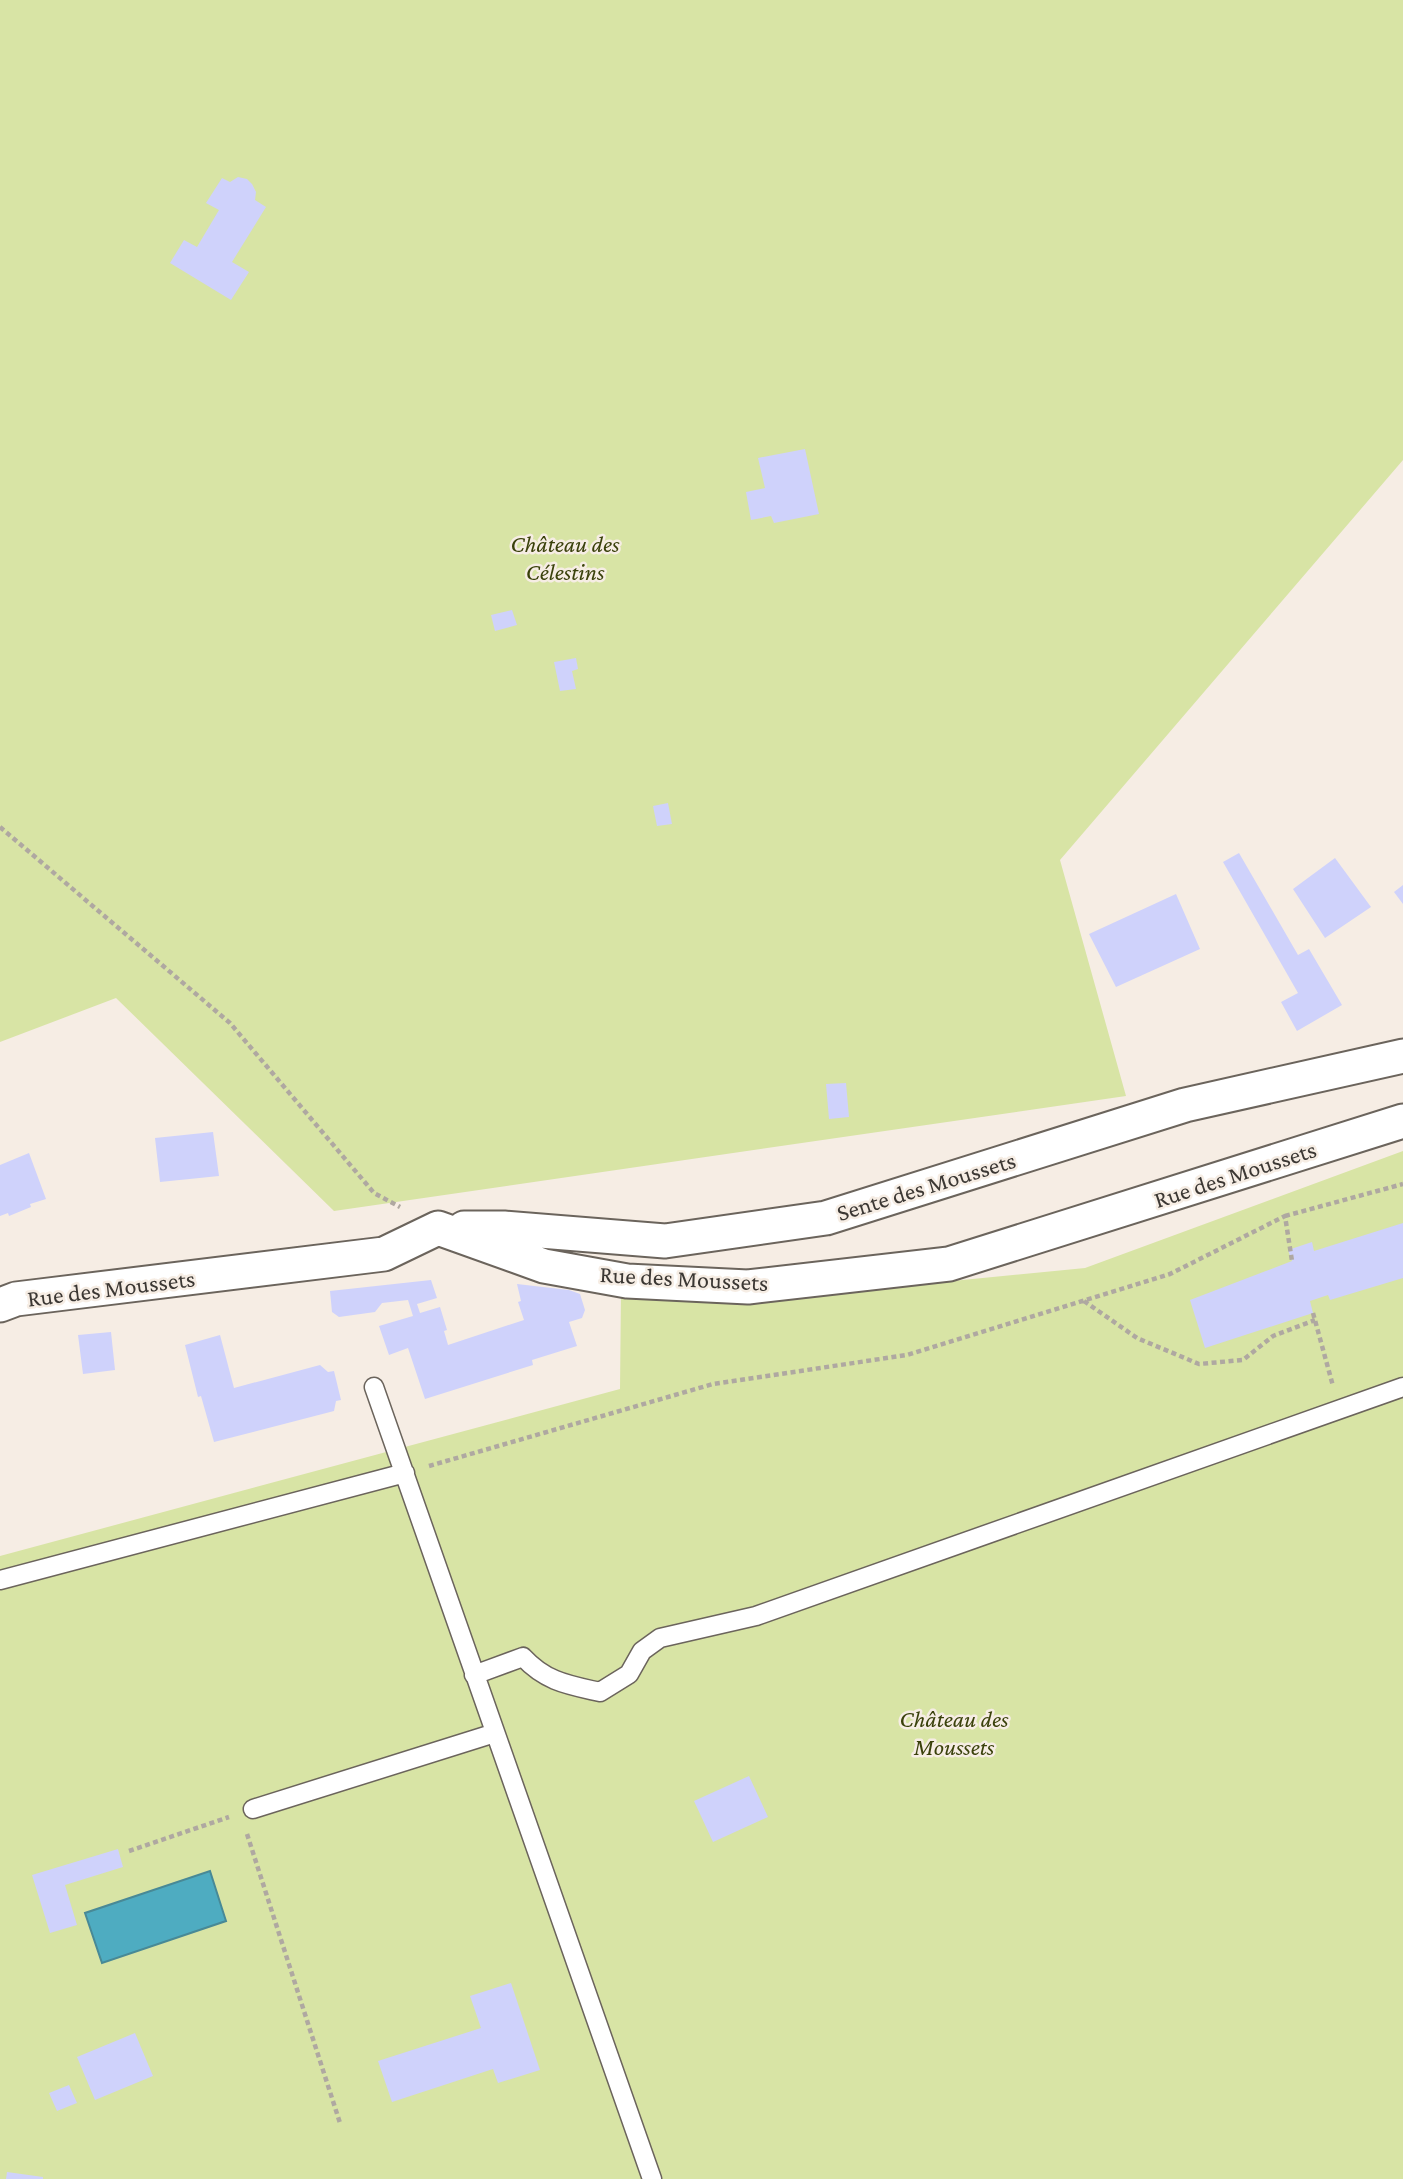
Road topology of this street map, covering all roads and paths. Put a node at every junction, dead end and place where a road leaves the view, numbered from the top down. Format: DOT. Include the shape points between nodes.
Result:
graph roads {
  1 [pos="0,827"];
  2 [pos="1403,1056"];
  3 [pos="1403,1121"];
  4 [pos="1403,1184"];
  5 [pos="1285,1216"];
  6 [pos="438,1228"];
  7 [pos="1292,1261"];
  8 [pos="1083,1300"];
  9 [pos="0,1305"];
  10 [pos="1314,1313"];
  11 [pos="1315,1320"];
  12 [pos="374,1387"];
  13 [pos="1403,1387"];
  14 [pos="1339,1411"];
  15 [pos="405,1473"];
  16 [pos="0,1580"];
  17 [pos="474,1675"];
  18 [pos="495,1733"];
  19 [pos="246,1811"];
  20 [pos="129,1851"];
  21 [pos="340,2123"];
  22 [pos="652,2179"];
  1 -- 6 [label="path" via="230,1023 374,1193"];
  2 -- 6 [label="street, Sente des Moussets" via="1185,1105 826,1217 665,1241 504,1228"];
  3 -- 6 [label="street, Rue des Moussets" via="949,1264 748,1287 627,1281 544,1266"];
  4 -- 5 [label="path"];
  5 -- 7 [label="path"];
  5 -- 8 [label="path" via="1170,1274"];
  6 -- 9 [label="street, Rue des Moussets" via="384,1254 16,1299"];
  8 -- 11 [label="path" via="1137,1338 1199,1364 1243,1360 1273,1336"];
  8 -- 15 [label="path" via="906,1355 713,1384"];
  10 -- 11 [label="path"];
  11 -- 14 [label="path"];
  12 -- 15 [label="lane"];
  13 -- 14 [label="lane"];
  14 -- 17 [label="lane" via="756,1616 660,1638 642,1651 629,1674 600,1692 560,1684 523,1657"];
  15 -- 16 [label="lane"];
  15 -- 17 [label="lane"];
  17 -- 18 [label="lane"];
  18 -- 19 [label="lane"];
  18 -- 22 [label="lane"];
  19 -- 20 [label="path"];
  19 -- 21 [label="path"];
}
